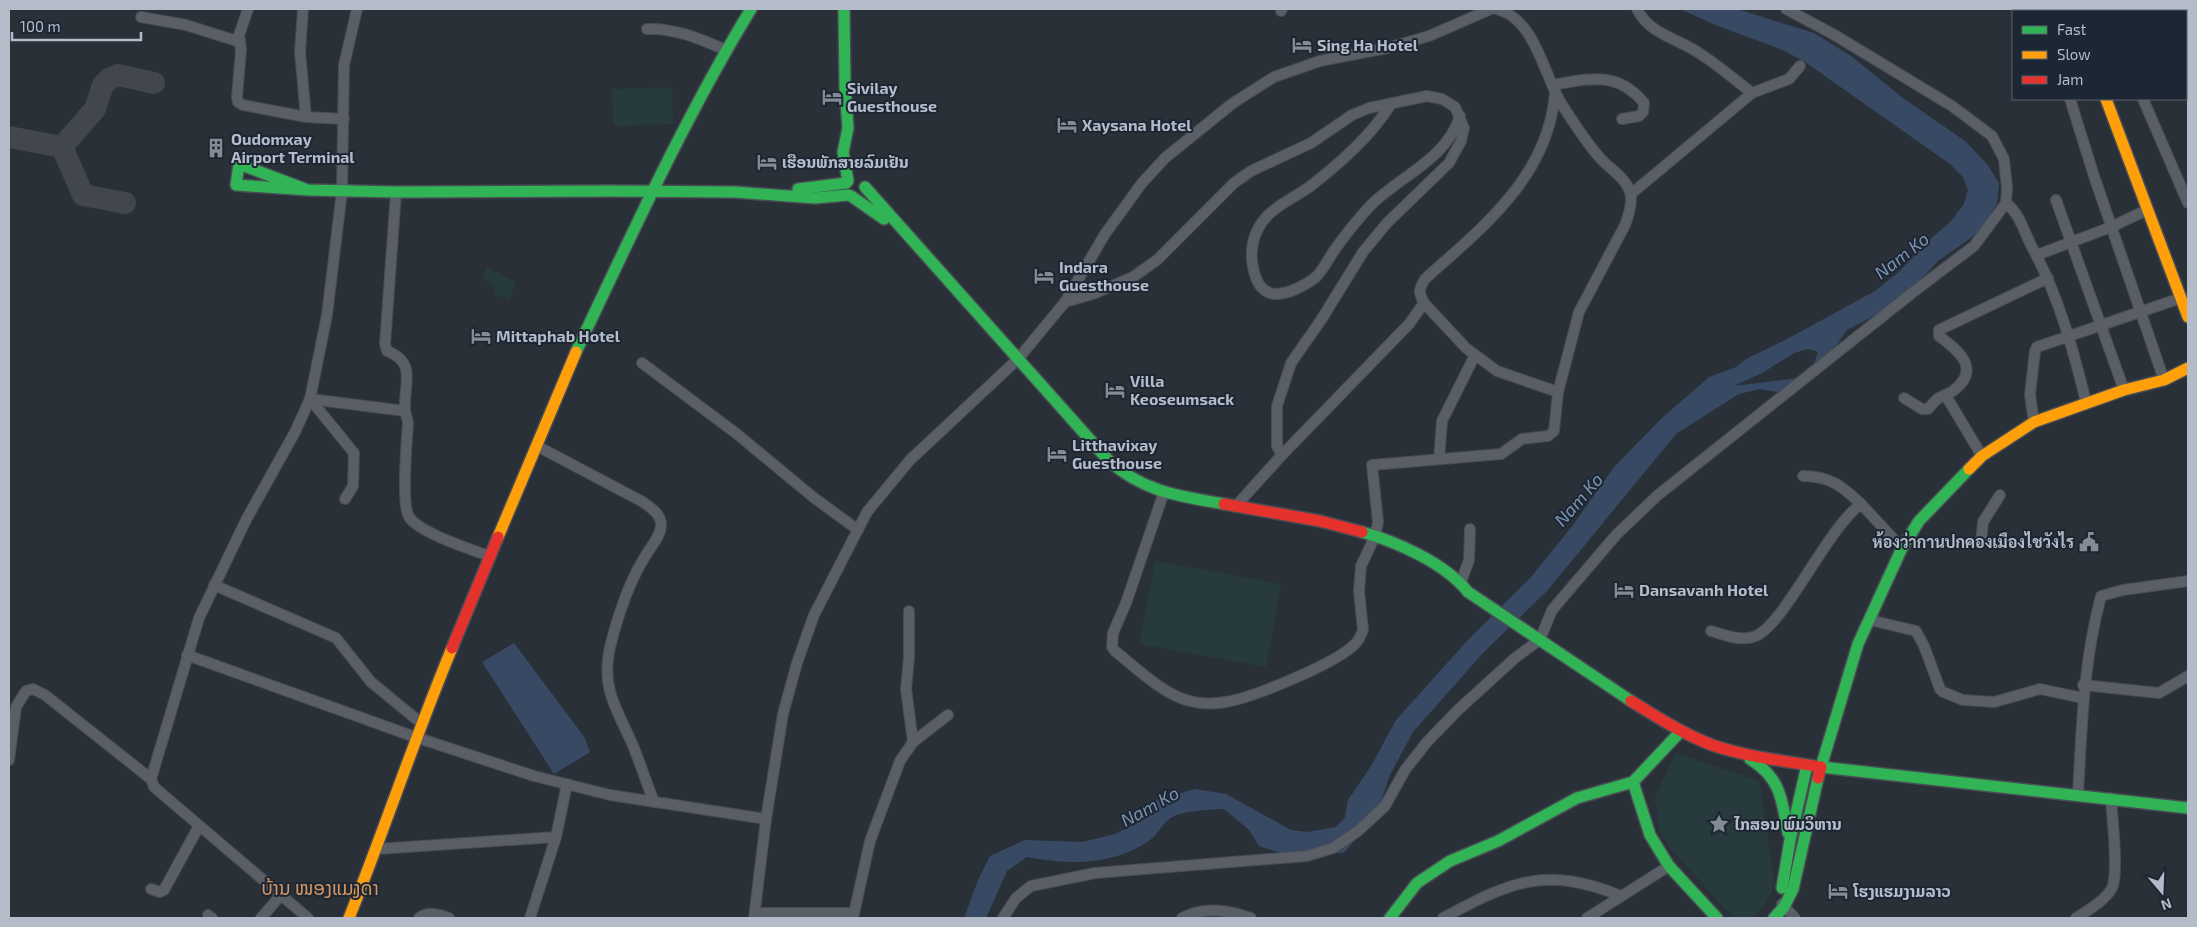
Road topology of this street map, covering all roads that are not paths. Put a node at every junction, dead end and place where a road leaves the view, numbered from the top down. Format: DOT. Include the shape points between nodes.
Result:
graph roads {
  1 [pos="248,9"];
  2 [pos="303,9"];
  3 [pos="357,9"];
  4 [pos="751,9"];
  5 [pos="844,9"];
  6 [pos="855,9"];
  7 [pos="1491,9"];
  8 [pos="1496,9"];
  9 [pos="1637,9"];
  10 [pos="1786,9"];
  11 [pos="141,17"];
  12 [pos="647,29"];
  13 [pos="240,42"];
  14 [pos="726,50"];
  15 [pos="1800,66"];
  16 [pos="1553,89"];
  17 [pos="1752,93"];
  18 [pos="2070,100"];
  19 [pos="2106,100"];
  20 [pos="2143,100"];
  21 [pos="1391,104"];
  22 [pos="1460,116"];
  23 [pos="306,117"];
  24 [pos="1622,119"];
  25 [pos="344,120"];
  26 [pos="856,146"];
  27 [pos="865,187"];
  28 [pos="305,189"];
  29 [pos="848,189"];
  30 [pos="342,191"];
  31 [pos="652,191"];
  32 [pos="396,193"];
  33 [pos="1631,194"];
  34 [pos="2056,200"];
  35 [pos="2188,203"];
  36 [pos="2006,204"];
  37 [pos="2147,210"];
  38 [pos="889,217"];
  39 [pos="2111,227"];
  40 [pos="2072,241"];
  41 [pos="2037,255"];
  42 [pos="2048,278"];
  43 [pos="2181,298"];
  44 [pos="1065,302"];
  45 [pos="1424,303"];
  46 [pos="2140,312"];
  47 [pos="2188,317"];
  48 [pos="2102,326"];
  49 [pos="2070,337"];
  50 [pos="1475,355"];
  51 [pos="1015,362"];
  52 [pos="642,363"];
  53 [pos="2188,368"];
  54 [pos="2164,380"];
  55 [pos="2124,390"];
  56 [pos="1558,392"];
  57 [pos="1946,396"];
  58 [pos="1904,398"];
  59 [pos="310,399"];
  60 [pos="2086,402"];
  61 [pos="405,411"];
  62 [pos="2034,422"];
  63 [pos="536,446"];
  64 [pos="1282,455"];
  65 [pos="1982,456"];
  66 [pos="1439,459"];
  67 [pos="1803,476"];
  68 [pos="2000,495"];
  69 [pos="1162,497"];
  70 [pos="345,499"];
  71 [pos="1861,504"];
  72 [pos="1234,511"];
  73 [pos="1470,529"];
  74 [pos="858,530"];
  75 [pos="1373,540"];
  76 [pos="1981,543"];
  77 [pos="1902,548"];
  78 [pos="489,556"];
  79 [pos="2188,581"];
  80 [pos="1461,582"];
  81 [pos="214,585"];
  82 [pos="1473,595"];
  83 [pos="909,611"];
  84 [pos="1870,620"];
  85 [pos="1711,632"];
  86 [pos="1537,640"];
  87 [pos="187,655"];
  88 [pos="2188,676"];
  89 [pos="2083,685"];
  90 [pos="2083,698"];
  91 [pos="948,716"];
  92 [pos="421,723"];
  93 [pos="1681,731"];
  94 [pos="415,738"];
  95 [pos="913,742"];
  96 [pos="1738,753"];
  97 [pos="9,760"];
  98 [pos="1807,765"];
  99 [pos="1821,766"];
  100 [pos="152,779"];
  101 [pos="1633,782"];
  102 [pos="567,784"];
  103 [pos="2078,794"];
  104 [pos="2111,798"];
  105 [pos="654,802"];
  106 [pos="2188,808"];
  107 [pos="766,819"];
  108 [pos="199,826"];
  109 [pos="556,837"];
  110 [pos="1790,840"];
  111 [pos="377,849"];
  112 [pos="1669,866"];
  113 [pos="151,889"];
  114 [pos="280,895"];
  115 [pos="1621,896"];
  116 [pos="1781,903"];
  117 [pos="853,915"];
  118 [pos="755,916"];
  119 [pos="261,918"];
  120 [pos="308,918"];
  121 [pos="349,918"];
  122 [pos="420,918"];
  123 [pos="449,918"];
  124 [pos="530,918"];
  125 [pos="1004,918"];
  126 [pos="1182,918"];
  127 [pos="1251,918"];
  128 [pos="1390,918"];
  129 [pos="1442,918"];
  130 [pos="1587,918"];
  131 [pos="1717,918"];
  132 [pos="1762,918"];
  133 [pos="1774,918"];
  134 [pos="1795,918"];
  135 [pos="2076,918"];
  1 -- 13 [label="street" via="240,27"];
  2 -- 23 [label="street" via="300,52"];
  3 -- 25 [label="street" via="344,65"];
  4 -- 14 [label="main road"];
  5 -- 29 [label="main road" via="848,128 843,152"];
  6 -- 26 [label="main road"];
  7 -- 44 [label="street" via="1429,36 1320,61 1274,77 1233,103 1165,158 1142,183 1105,234"];
  8 -- 16 [label="street" via="1510,15 1527,32"];
  9 -- 17 [label="street" via="1654,30 1700,53"];
  10 -- 36 [label="street" via="1952,106 1992,136 2004,159"];
  11 -- 13 [label="street" via="186,25"];
  12 -- 14 [label="street" via="694,36"];
  13 -- 23 [label="street" via="238,102 243,106"];
  14 -- 31 [label="main road"];
  15 -- 17 [label="street" via="1790,78"];
  16 -- 24 [label="street" via="1584,80 1613,80 1644,103 1639,116"];
  16 -- 33 [label="street" via="1578,131 1626,184"];
  16 -- 45 [label="street" via="1554,109 1543,145 1527,176 1490,220 1425,279 1419,289"];
  17 -- 33 [label="street"];
  18 -- 39 [label="street"];
  19 -- 37 [label="main road"];
  20 -- 35 [label="street"];
  21 -- 22 [label="street" via="1427,96 1442,99 1455,107"];
  21 -- 22 [label="street" via="1379,124 1364,139 1259,226 1252,247 1252,260 1257,283 1263,290 1273,294 1286,293 1317,276 1353,224 1373,203 1450,140"];
  21 -- 44 [label="street" via="1352,114 1311,142 1251,171 1234,183 1149,266 1110,288"];
  22 -- 64 [label="street" via="1464,128 1461,141 1449,163 1387,223 1363,252 1292,363 1277,406 1277,446"];
  23 -- 25 [label="street"];
  25 -- 30 [label="street"];
  27 -- 29 [label="main road" via="860,196"];
  27 -- 29 [label="main road" via="857,178"];
  27 -- 38 [label="main road"];
  28 -- 28 [label="main road" via="289,183 239,164 236,185"];
  28 -- 30 [label="main road"];
  29 -- 31 [label="main road" via="792,197 762,193"];
  29 -- 38 [label="main road"];
  30 -- 32 [label="main road"];
  30 -- 59 [label="street" via="327,315"];
  31 -- 32 [label="main road"];
  31 -- 63 [label="main road" via="575,353"];
  32 -- 61 [label="street" via="385,344 387,351 404,362 407,371"];
  33 -- 56 [label="street" via="1625,225 1579,312"];
  34 -- 40 [label="street"];
  36 -- 41 [label="street" via="2019,218"];
  36 -- 86 [label="street" via="1974,246 1658,495 1617,534 1552,610"];
  37 -- 39 [label="street"];
  37 -- 43 [label="main road"];
  38 -- 51 [label="main road"];
  39 -- 40 [label="street"];
  39 -- 46 [label="street"];
  40 -- 41 [label="street"];
  40 -- 48 [label="street"];
  41 -- 42 [label="street"];
  42 -- 49 [label="street"];
  42 -- 57 [label="street" via="1939,330 1939,336 1959,350 1967,372 1962,384"];
  43 -- 46 [label="street"];
  43 -- 47 [label="main road"];
  44 -- 51 [label="street"];
  45 -- 50 [label="street"];
  45 -- 64 [label="street" via="1409,324"];
  46 -- 48 [label="street"];
  46 -- 54 [label="street"];
  48 -- 49 [label="street"];
  48 -- 55 [label="street"];
  49 -- 60 [label="street"];
  49 -- 62 [label="street" via="2035,349 2030,395"];
  50 -- 56 [label="street" via="1497,371"];
  50 -- 66 [label="street" via="1442,421"];
  51 -- 69 [label="main road" via="1111,464"];
  51 -- 74 [label="street" via="910,460 867,512"];
  52 -- 74 [label="street"];
  53 -- 54 [label="main road"];
  54 -- 55 [label="main road"];
  55 -- 60 [label="main road"];
  56 -- 66 [label="street" via="1552,435 1522,439 1501,454"];
  57 -- 58 [label="street" via="1938,398 1928,410"];
  57 -- 65 [label="street"];
  59 -- 61 [label="street"];
  59 -- 70 [label="street" via="354,453 353,486"];
  59 -- 81 [label="street"];
  60 -- 62 [label="main road"];
  61 -- 78 [label="street" via="408,422 405,504 410,518 427,531"];
  62 -- 65 [label="main road"];
  63 -- 78 [label="main road"];
  63 -- 105 [label="street" via="643,502 660,518 659,534 627,591 610,648 608,668 612,704 634,748"];
  64 -- 72 [label="street"];
  65 -- 77 [label="main road" via="1919,521"];
  66 -- 75 [label="street" via="1372,465 1378,522"];
  67 -- 71 [label="street" via="1820,476 1846,490"];
  68 -- 76 [label="street" via="1983,522"];
  69 -- 72 [label="main road"];
  69 -- 75 [label="street" via="1113,633 1112,647 1146,676 1188,701 1225,702 1270,688 1322,666 1355,644 1363,630 1360,566"];
  71 -- 77 [label="street"];
  71 -- 85 [label="street" via="1832,534 1776,619 1754,637 1740,638"];
  72 -- 75 [label="main road" via="1297,516"];
  73 -- 80 [label="street" via="1469,560"];
  74 -- 107 [label="street" via="814,615 797,663 782,714"];
  75 -- 80 [label="main road" via="1420,556"];
  75 -- 82 [label="main road" via="1456,590"];
  77 -- 84 [label="main road"];
  78 -- 92 [label="main road"];
  79 -- 89 [label="street" via="2100,596"];
  80 -- 82 [label="main road"];
  81 -- 87 [label="street"];
  81 -- 92 [label="street" via="336,638 371,682"];
  82 -- 86 [label="main road"];
  83 -- 95 [label="street" via="906,688"];
  84 -- 90 [label="street" via="1916,631 1940,689 1955,697 1994,702 2040,689"];
  84 -- 99 [label="main road" via="1858,644"];
  86 -- 93 [label="main road"];
  86 -- 125 [label="street" via="1427,742 1385,806 1333,848 1307,856 1095,873 1031,886 1016,898"];
  87 -- 94 [label="street"];
  87 -- 100 [label="street"];
  88 -- 89 [label="street" via="2159,693"];
  89 -- 90 [label="street"];
  90 -- 103 [label="street"];
  91 -- 95 [label="street"];
  92 -- 94 [label="main road"];
  93 -- 96 [label="main road"];
  93 -- 101 [label="main road"];
  94 -- 102 [label="street"];
  94 -- 111 [label="main road"];
  95 -- 117 [label="street" via="900,761 870,841"];
  96 -- 98 [label="main road"];
  96 -- 110 [label="main road" via="1764,767 1777,782"];
  97 -- 100 [label="street" via="16,708 26,691 33,689"];
  98 -- 99 [label="main road"];
  98 -- 110 [label="main road"];
  99 -- 103 [label="main road"];
  99 -- 116 [label="main road" via="1793,889"];
  100 -- 108 [label="street" via="154,787"];
  101 -- 112 [label="main road" via="1650,835"];
  101 -- 128 [label="main road" via="1577,798 1498,841 1450,861 1417,883"];
  102 -- 105 [label="street"];
  102 -- 109 [label="street"];
  103 -- 104 [label="main road"];
  104 -- 106 [label="main road"];
  104 -- 135 [label="street" via="2115,874 2112,887 2103,899"];
  105 -- 107 [label="street"];
  107 -- 118 [label="street"];
  108 -- 113 [label="street" via="164,890"];
  108 -- 114 [label="street"];
  109 -- 111 [label="street"];
  109 -- 124 [label="street"];
  110 -- 116 [label="main road"];
  111 -- 121 [label="main road"];
  112 -- 115 [label="street"];
  112 -- 131 [label="main road"];
  114 -- 119 [label="street"];
  114 -- 120 [label="street"];
  115 -- 129 [label="street" via="1596,885 1534,879 1482,896"];
  115 -- 130 [label="street"];
  116 -- 132 [label="main road"];
  116 -- 133 [label="main road"];
  116 -- 134 [label="street"];
  117 -- 118 [label="street"];
  122 -- 123 [label="street" via="438,914"];
  126 -- 127 [label="street" via="1206,910 1234,912"];
}
